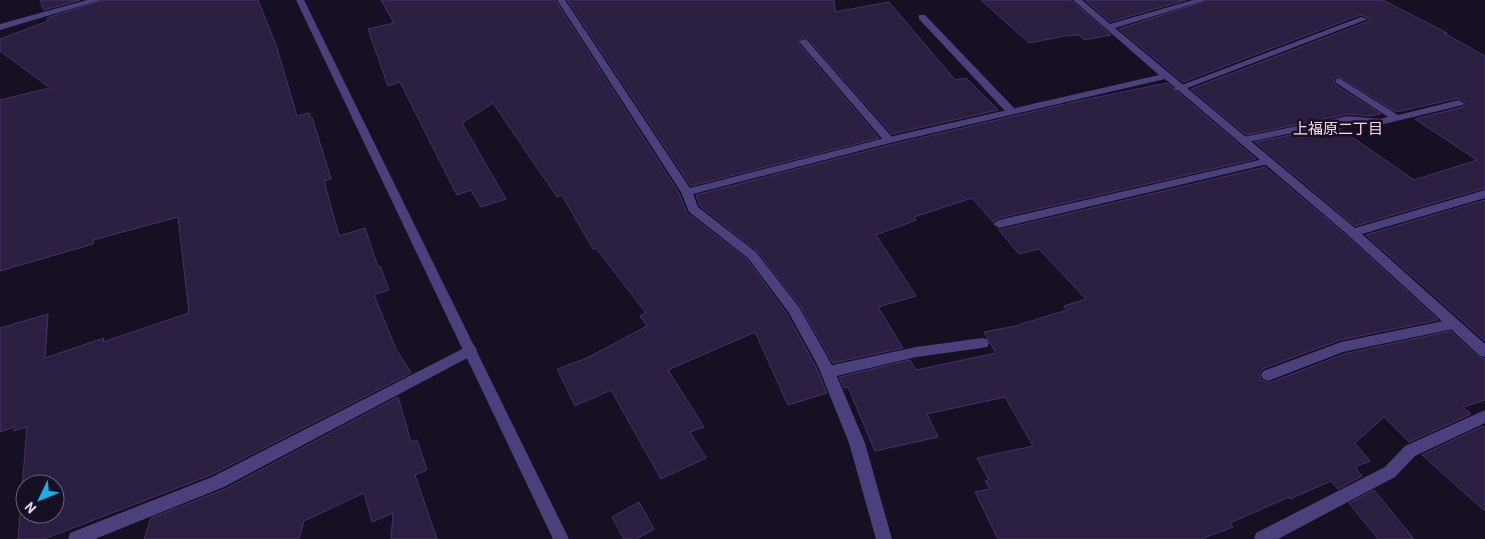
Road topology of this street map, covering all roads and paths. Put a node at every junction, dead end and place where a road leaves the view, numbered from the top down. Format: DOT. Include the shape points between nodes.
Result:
graph roads {
  1 [pos="97,0"];
  2 [pos="300,0"];
  3 [pos="561,0"];
  4 [pos="1077,0"];
  5 [pos="1202,0"];
  6 [pos="922,17"];
  7 [pos="1364,19"];
  8 [pos="0,27"];
  9 [pos="1108,27"];
  10 [pos="804,42"];
  11 [pos="1166,76"];
  12 [pos="1339,81"];
  13 [pos="1179,88"];
  14 [pos="1459,103"];
  15 [pos="1011,111"];
  16 [pos="1396,118"];
  17 [pos="889,140"];
  18 [pos="1243,140"];
  19 [pos="1268,161"];
  20 [pos="687,192"];
  21 [pos="1485,194"];
  22 [pos="999,224"];
  23 [pos="1353,233"];
  24 [pos="1453,324"];
  25 [pos="982,343"];
  26 [pos="470,350"];
  27 [pos="1485,352"];
  28 [pos="828,372"];
  29 [pos="1268,375"];
  30 [pos="1485,416"];
  31 [pos="76,539"];
  32 [pos="561,539"];
  33 [pos="884,539"];
  34 [pos="1262,539"];
  1 -- 8 [label="street"];
  2 -- 26 [label="street"];
  3 -- 20 [label="street"];
  4 -- 9 [label="street"];
  5 -- 9 [label="street"];
  6 -- 15 [label="street"];
  7 -- 13 [label="street"];
  9 -- 11 [label="street"];
  10 -- 17 [label="street"];
  11 -- 13 [label="street"];
  11 -- 15 [label="street"];
  12 -- 16 [label="street"];
  13 -- 18 [label="street"];
  14 -- 16 [label="street"];
  15 -- 17 [label="street"];
  16 -- 18 [label="street" via="1380,122 1348,119"];
  17 -- 20 [label="street"];
  18 -- 19 [label="street"];
  19 -- 22 [label="street"];
  19 -- 23 [label="street"];
  20 -- 28 [label="street" via="693,209 752,255 794,310"];
  21 -- 23 [label="street"];
  23 -- 24 [label="street"];
  24 -- 27 [label="street"];
  24 -- 29 [label="street" via="1341,347"];
  25 -- 28 [label="street" via="916,352"];
  26 -- 31 [label="street" via="218,482"];
  26 -- 32 [label="street"];
  28 -- 33 [label="street" via="857,443"];
  30 -- 34 [label="street" via="1410,451 1390,472"];
}
